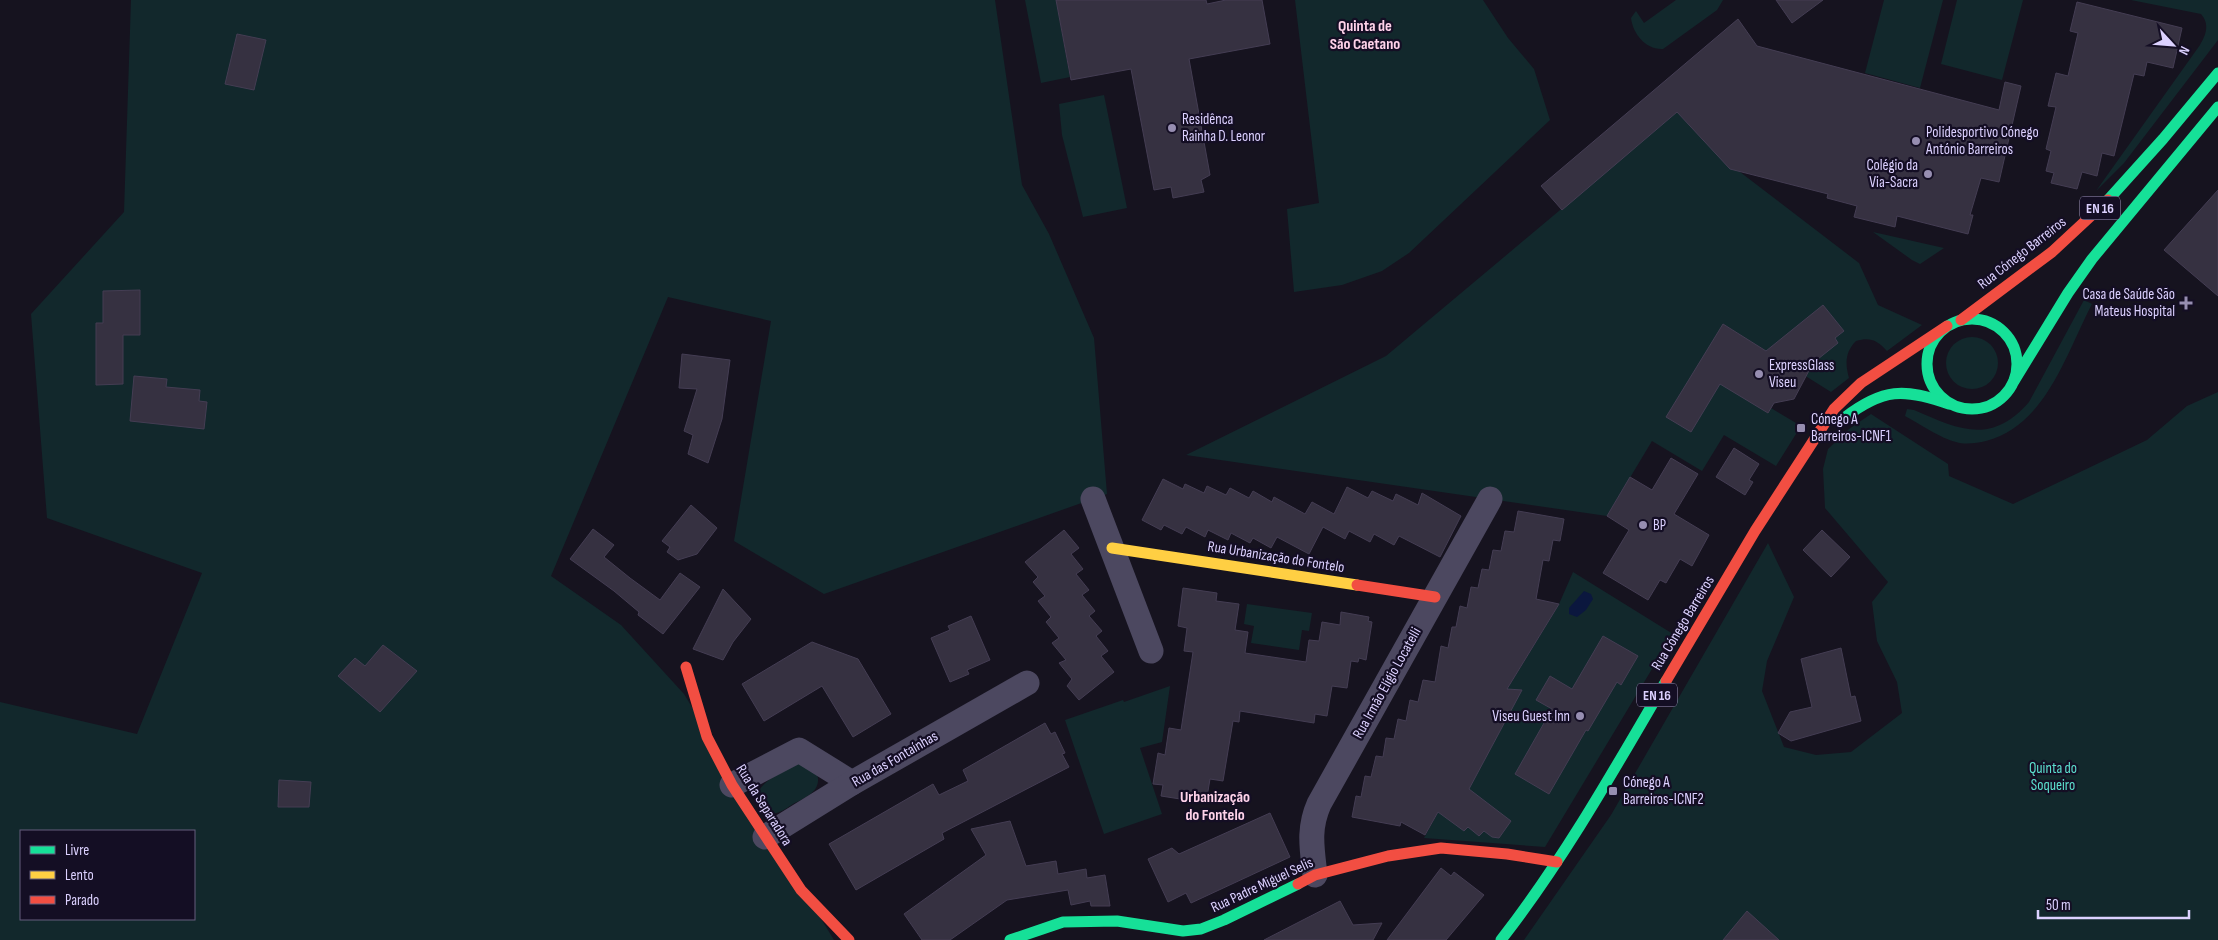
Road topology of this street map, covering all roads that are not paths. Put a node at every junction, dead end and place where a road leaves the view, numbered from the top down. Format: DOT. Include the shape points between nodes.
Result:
graph roads {
  1 [pos="2218,73"];
  2 [pos="2218,107"];
  3 [pos="1960,320"];
  4 [pos="1947,326"];
  5 [pos="2014,381"];
  6 [pos="1954,405"];
  7 [pos="1809,448"];
  8 [pos="1093,499"];
  9 [pos="1490,499"];
  10 [pos="1112,548"];
  11 [pos="1435,597"];
  12 [pos="1151,651"];
  13 [pos="686,667"];
  14 [pos="1027,683"];
  15 [pos="852,783"];
  16 [pos="732,785"];
  17 [pos="765,837"];
  18 [pos="1557,862"];
  19 [pos="1315,875"];
  20 [pos="849,940"];
  21 [pos="1010,940"];
  22 [pos="1501,940"];
  1 -- 3 [label="main road, Rua Cónego Barreiros / EN 16" via="2133,175 2096,212 2063,243"];
  2 -- 5 [label="main road, EN 16" via="2092,259"];
  3 -- 4 [label="main road, EN 16"];
  3 -- 5 [label="main road, EN 16" via="1976,318 1988,321 2008,335 2017,357"];
  4 -- 6 [label="main road, EN 16" via="1935,337 1929,349 1928,376 1942,398"];
  4 -- 7 [label="main road, Rua Cónego Barreiros / EN 16" via="1854,389 1834,409"];
  5 -- 6 [label="main road, EN 16" via="2008,392 1989,406 1965,409"];
  6 -- 7 [label="main road, Rua Cónego Barreiros / EN 16" via="1910,391 1882,394 1848,415"];
  7 -- 18 [label="main road, Rua Cónego Barreiros / EN 16" via="1755,531"];
  8 -- 10 [label="street"];
  9 -- 11 [label="street, Rua Irmão Elígio Locatelli"];
  10 -- 11 [label="main road, Rua Urbanização do Fontelo"];
  10 -- 12 [label="street"];
  11 -- 19 [label="street, Rua Irmão Elígio Locatelli" via="1313,820 1311,836"];
  13 -- 16 [label="main road, Rua da Separadora" via="707,737"];
  14 -- 15 [label="street, Rua das Fontaínhas"];
  15 -- 16 [label="street" via="799,750"];
  15 -- 17 [label="street, Rua das Fontaínhas"];
  16 -- 17 [label="main road, Rua da Separadora"];
  17 -- 20 [label="main road, Rua da Separadora" via="801,890"];
  18 -- 19 [label="main road, Rua Padre Miguel Selis" via="1441,848 1388,856"];
  18 -- 22 [label="main road, Rua Cónego Barreiros / EN 16"];
  19 -- 21 [label="main road, Rua Padre Miguel Selis" via="1201,929 1183,932 1116,921 1063,922"];
}
